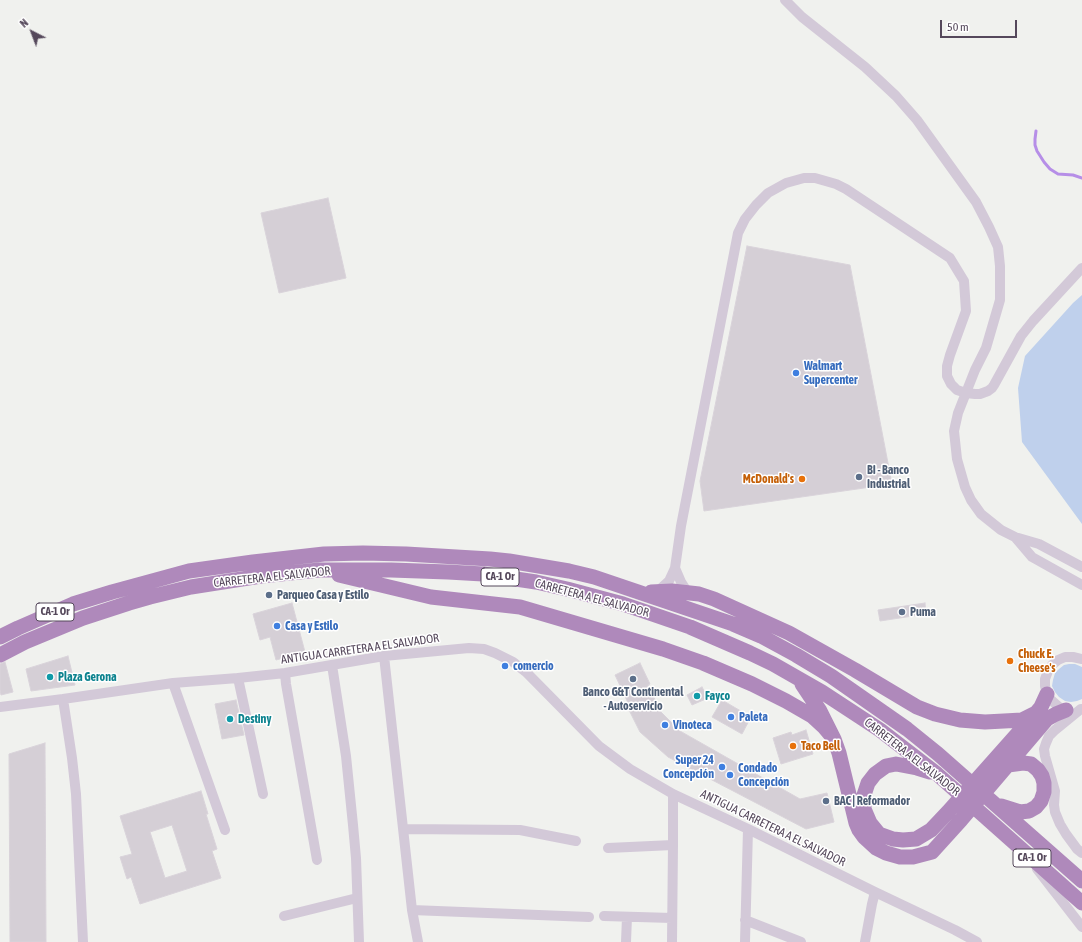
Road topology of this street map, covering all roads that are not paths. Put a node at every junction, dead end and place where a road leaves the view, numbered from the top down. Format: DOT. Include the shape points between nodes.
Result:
graph roads {
  1 [pos="785,0"];
  2 [pos="1082,268"];
  3 [pos="1015,538"];
  4 [pos="1082,567"];
  5 [pos="675,568"];
  6 [pos="319,570"];
  7 [pos="1082,585"];
  8 [pos="638,592"];
  9 [pos="657,592"];
  10 [pos="688,593"];
  11 [pos="0,637"];
  12 [pos="0,656"];
  13 [pos="384,656"];
  14 [pos="1082,659"];
  15 [pos="332,665"];
  16 [pos="285,673"];
  17 [pos="238,678"];
  18 [pos="798,678"];
  19 [pos="173,683"];
  20 [pos="886,688"];
  21 [pos="1047,694"];
  22 [pos="63,699"];
  23 [pos="0,707"];
  24 [pos="1076,709"];
  25 [pos="1036,713"];
  26 [pos="907,729"];
  27 [pos="834,739"];
  28 [pos="1008,765"];
  29 [pos="937,774"];
  30 [pos="263,794"];
  31 [pos="673,794"];
  32 [pos="994,803"];
  33 [pos="404,829"];
  34 [pos="748,829"];
  35 [pos="225,830"];
  36 [pos="576,841"];
  37 [pos="674,845"];
  38 [pos="608,848"];
  39 [pos="1025,852"];
  40 [pos="1050,852"];
  41 [pos="1082,853"];
  42 [pos="317,860"];
  43 [pos="1082,866"];
  44 [pos="1082,881"];
  45 [pos="875,892"];
  46 [pos="358,898"];
  47 [pos="1082,903"];
  48 [pos="412,910"];
  49 [pos="284,916"];
  50 [pos="604,916"];
  51 [pos="627,917"];
  52 [pos="589,918"];
  53 [pos="672,918"];
  54 [pos="745,920"];
  55 [pos="1082,926"];
  56 [pos="83,942"];
  57 [pos="359,942"];
  58 [pos="418,942"];
  59 [pos="626,942"];
  60 [pos="672,942"];
  61 [pos="745,942"];
  62 [pos="801,942"];
  63 [pos="865,942"];
  64 [pos="977,942"];
  1 -- 3 [label="street" via="802,18 865,67 917,120 976,202 998,247 1000,300 986,348 958,413 954,431 957,459 971,500 981,514"];
  2 -- 5 [label="street" via="1032,321 992,388 980,394 966,393 957,390 948,376 950,355 966,311 964,281 950,258 836,184 815,178 804,178 786,183 768,193 745,219 738,233"];
  3 -- 4 [label="street" via="1039,544"];
  3 -- 7 [label="street" via="1032,557"];
  5 -- 9 [label="street" via="669,581"];
  5 -- 10 [label="street"];
  6 -- 12 [label="highway, CARRETERA A EL SALVADOR / CA-1 Or" via="246,578 150,597 83,618 25,642"];
  6 -- 18 [label="highway, CARRETERA A EL SALVADOR / CA-1 Or" via="448,572 536,582 623,604 690,627 750,653"];
  6 -- 27 [label="highway" via="431,597 520,608 703,662 792,704 812,716"];
  8 -- 9 [label="highway"];
  8 -- 11 [label="highway, CARRETERA A EL SALVADOR / CA-1 Or" via="588,576 509,561 406,554 324,554 190,571 73,604"];
  8 -- 26 [label="highway, CARRETERA A EL SALVADOR / CA-1 Or" via="761,636 831,676"];
  9 -- 10 [label="highway"];
  10 -- 20 [label="highway" via="714,599 789,633"];
  13 -- 15 [label="street, ANTIGUA CARRETERA A EL SALVADOR"];
  13 -- 31 [label="street, ANTIGUA CARRETERA A EL SALVADOR" via="468,648 495,653 526,672 599,746"];
  13 -- 33 [label="street"];
  14 -- 21 [label="street" via="1065,657 1052,665 1045,679"];
  15 -- 16 [label="street, ANTIGUA CARRETERA A EL SALVADOR"];
  15 -- 46 [label="street" via="346,756"];
  16 -- 17 [label="street, ANTIGUA CARRETERA A EL SALVADOR"];
  16 -- 42 [label="street"];
  17 -- 19 [label="street, ANTIGUA CARRETERA A EL SALVADOR"];
  17 -- 30 [label="street"];
  18 -- 27 [label="highway" via="820,711"];
  18 -- 29 [label="highway, CARRETERA A EL SALVADOR / CA-1 Or" via="880,730"];
  19 -- 22 [label="street, ANTIGUA CARRETERA A EL SALVADOR"];
  19 -- 35 [label="street"];
  20 -- 25 [label="highway" via="917,707 960,720 1004,722 1022,720"];
  20 -- 26 [label="highway"];
  21 -- 24 [label="street" via="1054,704"];
  21 -- 25 [label="highway"];
  22 -- 23 [label="street, ANTIGUA CARRETERA A EL SALVADOR"];
  22 -- 56 [label="street" via="76,794"];
  24 -- 28 [label="highway" via="1047,719"];
  24 -- 41 [label="street" via="1049,736 1044,756 1055,791 1055,812 1066,834"];
  25 -- 29 [label="highway" via="930,830 916,839 893,839 880,834 870,823 864,809 864,796 868,783 875,774 886,766 896,764"];
  26 -- 32 [label="highway, CARRETERA A EL SALVADOR / CA-1 Or"];
  27 -- 28 [label="highway" via="859,830 876,848 900,857 913,857 932,852"];
  28 -- 32 [label="highway" via="1023,762 1038,770 1044,783 1041,801 1029,811 1020,812"];
  29 -- 39 [label="highway, CARRETERA A EL SALVADOR / CA-1 Or"];
  31 -- 34 [label="street, ANTIGUA CARRETERA A EL SALVADOR"];
  31 -- 37 [label="street"];
  32 -- 40 [label="highway, CARRETERA A EL SALVADOR / CA-1 Or"];
  33 -- 36 [label="street" via="520,830"];
  33 -- 48 [label="street"];
  34 -- 45 [label="street, ANTIGUA CARRETERA A EL SALVADOR"];
  34 -- 54 [label="street"];
  37 -- 38 [label="street"];
  37 -- 53 [label="street"];
  39 -- 47 [label="highway, CARRETERA A EL SALVADOR / CA-1 Or"];
  39 -- 55 [label="street"];
  40 -- 43 [label="highway"];
  40 -- 44 [label="highway, CARRETERA A EL SALVADOR / CA-1 Or"];
  45 -- 63 [label="street"];
  45 -- 64 [label="street, ANTIGUA CARRETERA A EL SALVADOR"];
  46 -- 49 [label="street"];
  46 -- 57 [label="street"];
  48 -- 52 [label="street"];
  48 -- 58 [label="street"];
  50 -- 51 [label="street"];
  51 -- 53 [label="street"];
  51 -- 59 [label="street"];
  53 -- 60 [label="street"];
  54 -- 61 [label="street"];
  54 -- 62 [label="street"];
}
